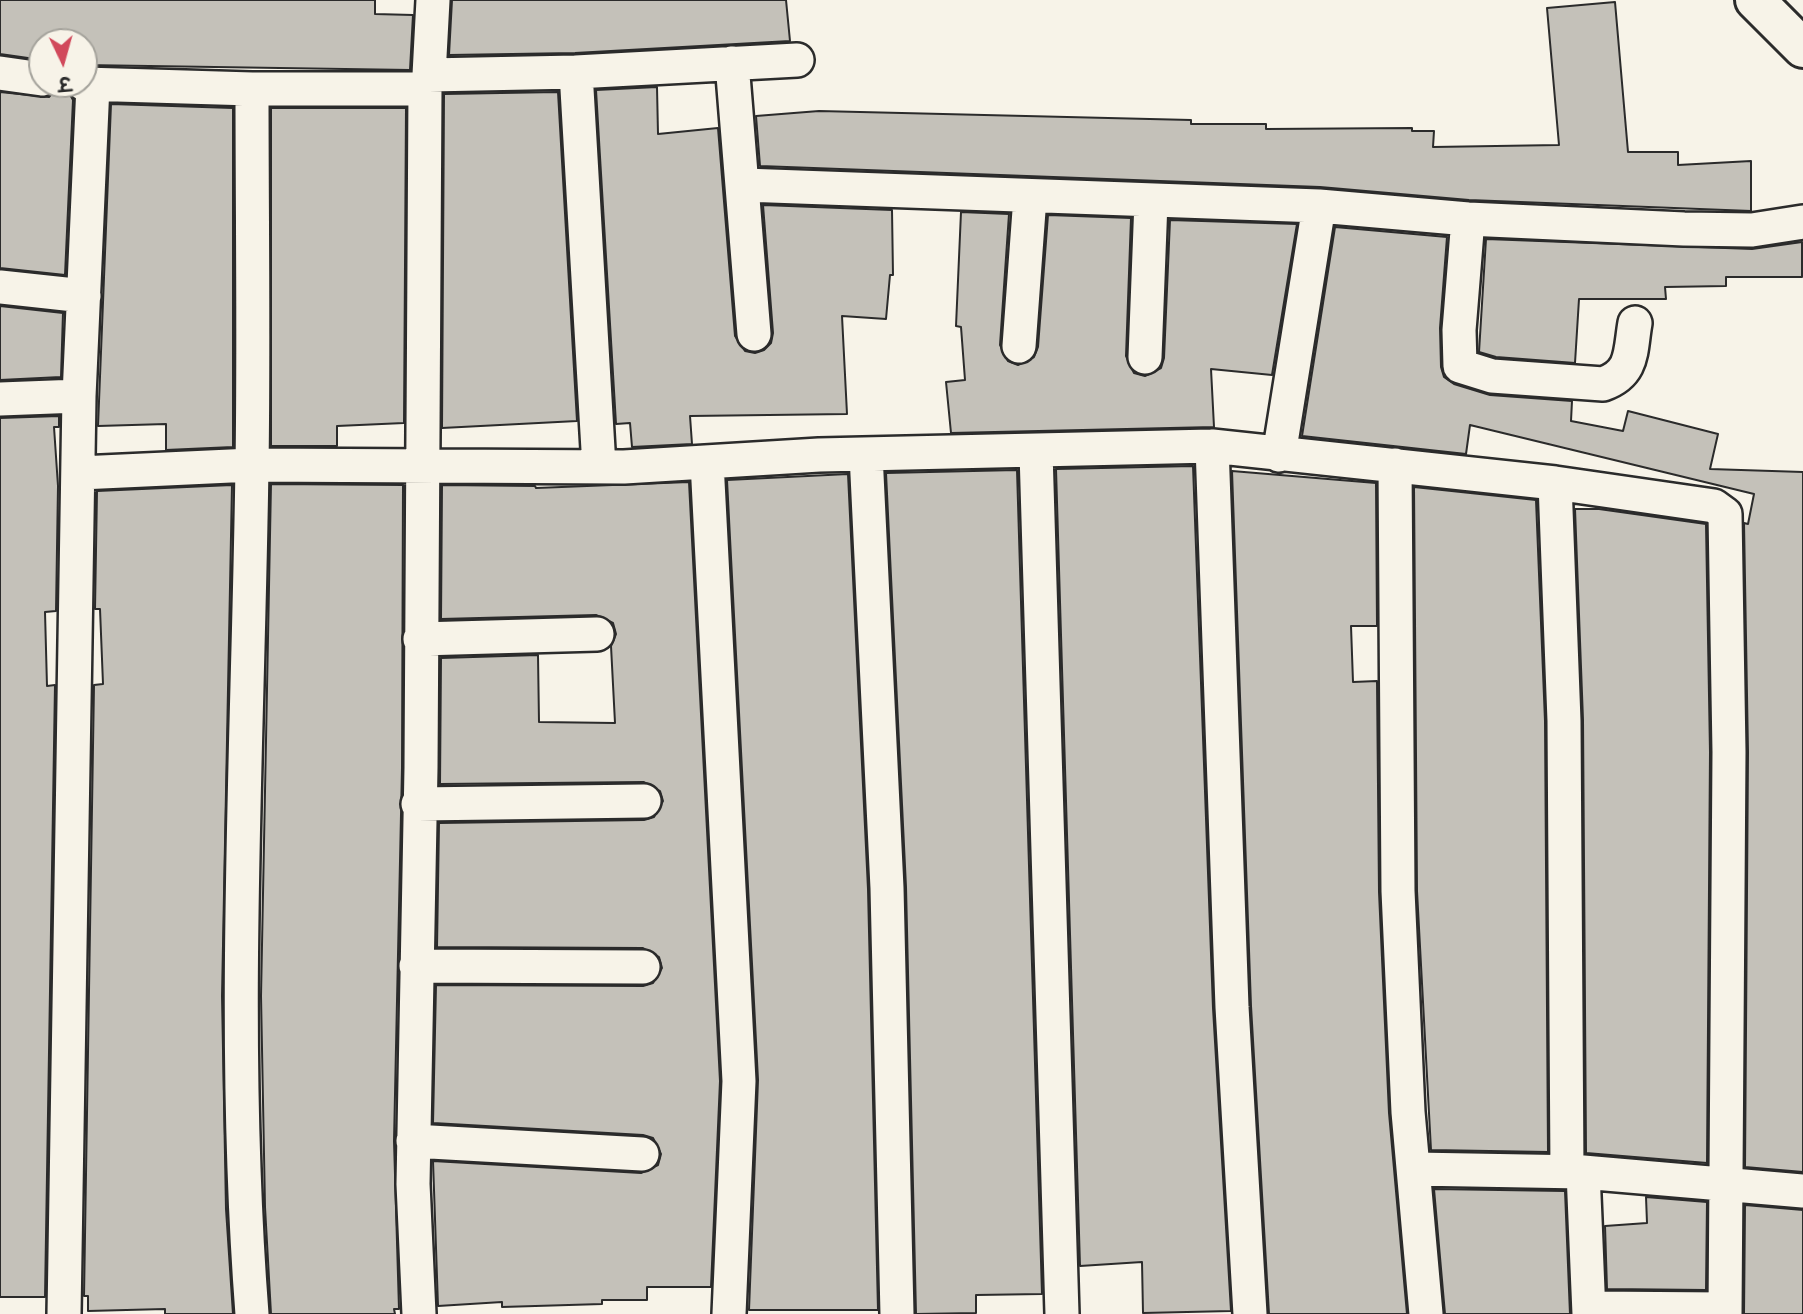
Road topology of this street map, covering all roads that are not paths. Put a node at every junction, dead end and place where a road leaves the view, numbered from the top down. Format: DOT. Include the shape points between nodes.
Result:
graph roads {
  1 [pos="433,0"];
  2 [pos="1755,0"];
  3 [pos="1803,47"];
  4 [pos="797,60"];
  5 [pos="732,63"];
  6 [pos="576,72"];
  7 [pos="0,73"];
  8 [pos="28,77"];
  9 [pos="427,82"];
  10 [pos="98,84"];
  11 [pos="252,89"];
  12 [pos="89,98"];
  13 [pos="744,185"];
  14 [pos="1030,197"];
  15 [pos="1151,201"];
  16 [pos="1319,206"];
  17 [pos="1468,219"];
  18 [pos="1803,222"];
  19 [pos="0,287"];
  20 [pos="84,296"];
  21 [pos="1636,323"];
  22 [pos="754,334"];
  23 [pos="1019,346"];
  24 [pos="1145,357"];
  25 [pos="79,396"];
  26 [pos="0,399"];
  27 [pos="1212,446"];
  28 [pos="1036,452"];
  29 [pos="866,454"];
  30 [pos="1279,455"];
  31 [pos="707,462"];
  32 [pos="252,465"];
  33 [pos="1395,465"];
  34 [pos="599,467"];
  35 [pos="424,468"];
  36 [pos="79,473"];
  37 [pos="1555,483"];
  38 [pos="597,634"];
  39 [pos="420,639"];
  40 [pos="644,801"];
  41 [pos="418,804"];
  42 [pos="416,967"];
  43 [pos="643,967"];
  44 [pos="413,1141"];
  45 [pos="642,1154"];
  46 [pos="1414,1169"];
  47 [pos="1575,1172"];
  48 [pos="1728,1185"];
  49 [pos="1803,1191"];
  50 [pos="1589,1311"];
  51 [pos="1725,1311"];
  52 [pos="64,1314"];
  53 [pos="252,1314"];
  54 [pos="419,1314"];
  55 [pos="729,1314"];
  56 [pos="897,1314"];
  57 [pos="1062,1314"];
  58 [pos="1250,1314"];
  59 [pos="1426,1314"];
  1 -- 9 [label="street"];
  2 -- 3 [label="main road"];
  4 -- 5 [label="street"];
  5 -- 6 [label="street"];
  5 -- 13 [label="street"];
  6 -- 9 [label="street"];
  6 -- 34 [label="street"];
  7 -- 8 [label="street"];
  9 -- 11 [label="street"];
  9 -- 35 [label="street"];
  10 -- 11 [label="street"];
  11 -- 32 [label="street"];
  12 -- 20 [label="street"];
  13 -- 14 [label="street"];
  13 -- 22 [label="street"];
  14 -- 15 [label="street"];
  14 -- 23 [label="street"];
  15 -- 16 [label="street"];
  15 -- 24 [label="street"];
  16 -- 17 [label="street"];
  16 -- 30 [label="street"];
  17 -- 18 [label="street" via="1752,230"];
  17 -- 21 [label="street" via="1460,366 1492,376 1603,384 1616,380 1628,368"];
  19 -- 20 [label="street"];
  20 -- 25 [label="street"];
  25 -- 26 [label="street"];
  25 -- 36 [label="street"];
  27 -- 28 [label="street"];
  27 -- 30 [label="street"];
  27 -- 58 [label="street" via="1230,965"];
  28 -- 29 [label="street"];
  28 -- 57 [label="street"];
  29 -- 31 [label="street"];
  29 -- 56 [label="street" via="887,888"];
  30 -- 33 [label="street"];
  31 -- 34 [label="street"];
  31 -- 55 [label="street" via="739,1081"];
  32 -- 35 [label="street"];
  32 -- 36 [label="street"];
  32 -- 53 [label="street" via="241,891 243,1195"];
  33 -- 37 [label="street"];
  33 -- 46 [label="street" via="1398,891"];
  34 -- 35 [label="street"];
  35 -- 39 [label="street"];
  36 -- 52 [label="street"];
  37 -- 47 [label="street"];
  37 -- 48 [label="street" via="1714,506 1725,514"];
  38 -- 39 [label="street"];
  39 -- 41 [label="street"];
  40 -- 41 [label="street"];
  41 -- 42 [label="street"];
  42 -- 43 [label="street"];
  42 -- 44 [label="street"];
  44 -- 45 [label="street"];
  44 -- 54 [label="street"];
  46 -- 47 [label="street"];
  46 -- 59 [label="street"];
  47 -- 48 [label="street"];
  47 -- 50 [label="street"];
  48 -- 49 [label="street"];
  48 -- 51 [label="street"];
  50 -- 51 [label="street"];
}
